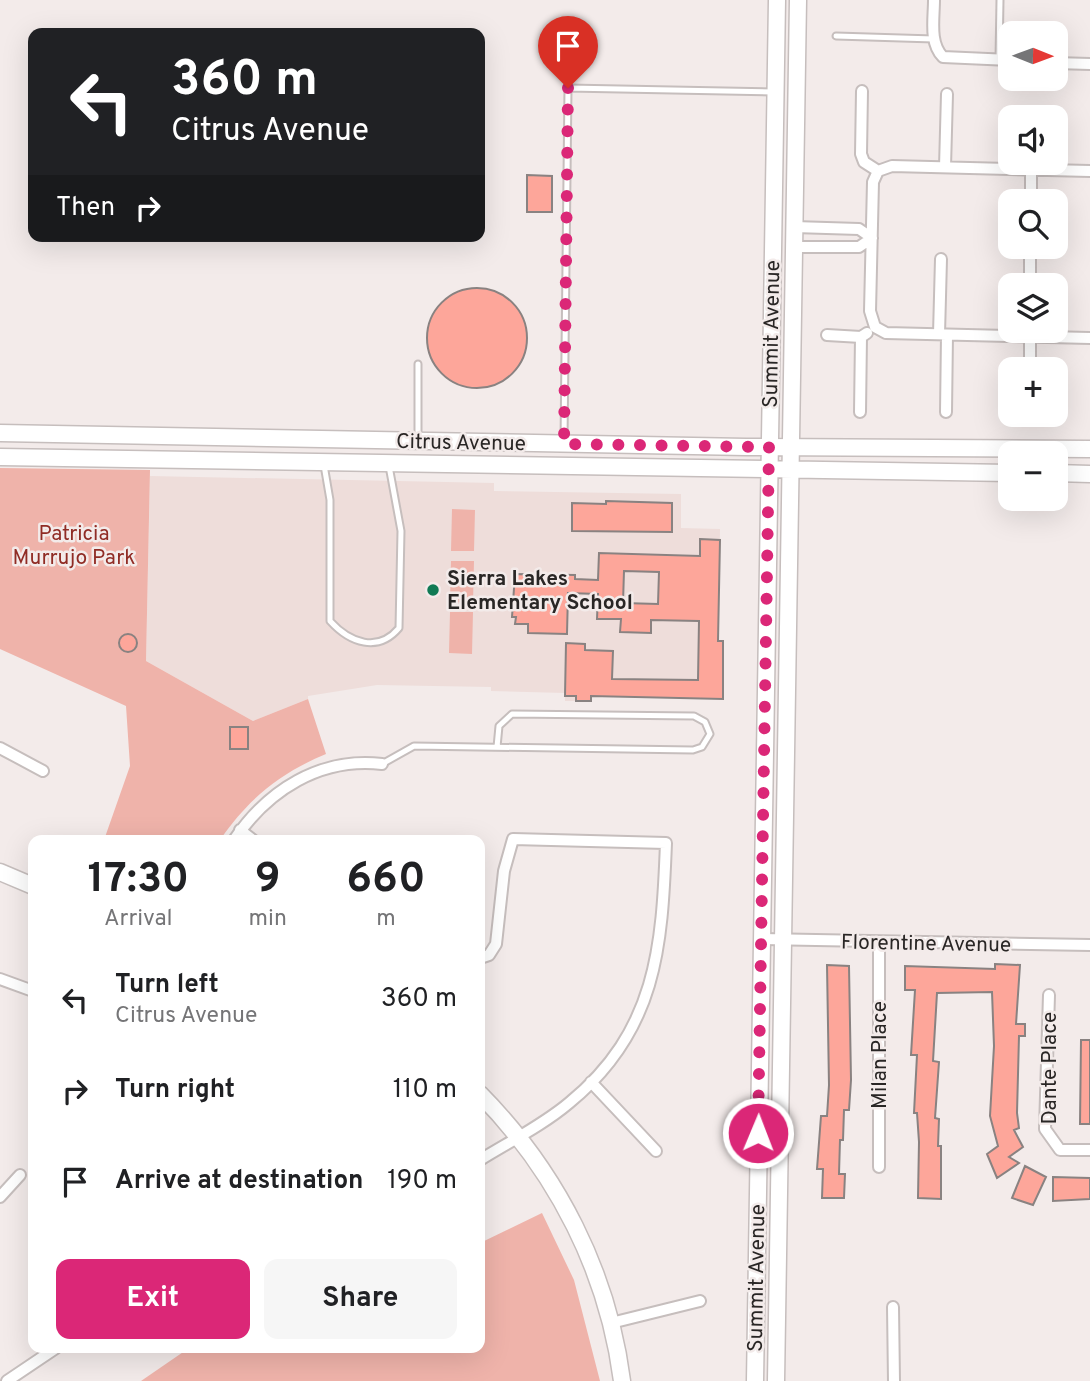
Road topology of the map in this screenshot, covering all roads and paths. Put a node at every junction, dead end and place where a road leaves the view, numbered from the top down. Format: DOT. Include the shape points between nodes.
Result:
graph roads {
  1 [pos="777,0"];
  2 [pos="798,0"];
  3 [pos="934,0"];
  4 [pos="1000,0"];
  5 [pos="1001,21"];
  6 [pos="836,36"];
  7 [pos="934,39"];
  8 [pos="998,60"];
  9 [pos="1068,63"];
  10 [pos="1090,64"];
  11 [pos="862,91"];
  12 [pos="776,92"];
  13 [pos="947,94"];
  14 [pos="944,167"];
  15 [pos="998,168"];
  16 [pos="878,170"];
  17 [pos="1068,170"];
  18 [pos="1090,171"];
  19 [pos="794,227"];
  20 [pos="841,228"];
  21 [pos="872,238"];
  22 [pos="794,247"];
  23 [pos="841,247"];
  24 [pos="941,259"];
  25 [pos="875,327"];
  26 [pos="998,334"];
  27 [pos="827,335"];
  28 [pos="943,335"];
  29 [pos="861,337"];
  30 [pos="1068,337"];
  31 [pos="1090,338"];
  32 [pos="418,363"];
  33 [pos="860,412"];
  34 [pos="946,412"];
  35 [pos="0,433"];
  36 [pos="418,441"];
  37 [pos="564,444"];
  38 [pos="769,447"];
  39 [pos="790,447"];
  40 [pos="1090,449"];
  41 [pos="0,457"];
  42 [pos="323,462"];
  43 [pos="388,463"];
  44 [pos="769,470"];
  45 [pos="790,470"];
  46 [pos="998,473"];
  47 [pos="1068,473"];
  48 [pos="1090,474"];
  49 [pos="497,747"];
  50 [pos="0,748"];
  51 [pos="382,764"];
  52 [pos="43,771"];
  53 [pos="237,835"];
  54 [pos="0,872"];
  55 [pos="28,884"];
  56 [pos="762,939"];
  57 [pos="784,940"];
  58 [pos="879,942"];
  59 [pos="1090,945"];
  60 [pos="485,955"];
  61 [pos="0,979"];
  62 [pos="28,989"];
  63 [pos="1049,995"];
  64 [pos="591,1082"];
  65 [pos="485,1100"];
  66 [pos="516,1136"];
  67 [pos="1090,1150"];
  68 [pos="656,1151"];
  69 [pos="485,1157"];
  70 [pos="879,1167"];
  71 [pos="20,1175"];
  72 [pos="0,1197"];
  73 [pos="700,1301"];
  74 [pos="893,1307"];
  75 [pos="611,1323"];
  76 [pos="49,1353"];
  77 [pos="8,1381"];
  78 [pos="622,1381"];
  79 [pos="755,1381"];
  80 [pos="776,1381"];
  81 [pos="894,1381"];
  1 -- 12 [label="main road, Summit Avenue"];
  2 -- 19 [label="main road, Summit Avenue"];
  3 -- 7 [label="street"];
  4 -- 5 [label="lane"];
  6 -- 7 [label="lane"];
  7 -- 8 [label="street" via="943,57"];
  9 -- 10 [label="street"];
  11 -- 16 [label="street" via="861,154 864,162"];
  12 -- 37 [label="lane" via="568,88"];
  12 -- 38 [label="main road, Summit Avenue"];
  13 -- 14 [label="street"];
  14 -- 15 [label="street"];
  14 -- 16 [label="street"];
  16 -- 21 [label="street" via="873,182"];
  17 -- 18 [label="street"];
  19 -- 20 [label="street"];
  19 -- 22 [label="main road, Summit Avenue"];
  20 -- 21 [label="street" via="859,229"];
  20 -- 23 [label="street"];
  21 -- 23 [label="street" via="859,247"];
  21 -- 25 [label="street" via="870,311"];
  22 -- 23 [label="street"];
  22 -- 39 [label="main road, Summit Avenue"];
  24 -- 28 [label="street"];
  25 -- 28 [label="street" via="886,333"];
  25 -- 29 [label="street"];
  26 -- 28 [label="street"];
  27 -- 29 [label="street"];
  28 -- 34 [label="street"];
  29 -- 33 [label="street"];
  30 -- 31 [label="street"];
  32 -- 36 [label="lane"];
  35 -- 36 [label="main road, Citrus Avenue"];
  36 -- 37 [label="main road, Citrus Avenue"];
  37 -- 38 [label="main road, Citrus Avenue"];
  38 -- 39 [label="main road, Citrus Avenue"];
  38 -- 44 [label="main road, Summit Avenue"];
  39 -- 40 [label="main road, Citrus Avenue"];
  39 -- 45 [label="main road, Summit Avenue"];
  41 -- 42 [label="main road, Citrus Avenue"];
  42 -- 43 [label="main road, Citrus Avenue"];
  42 -- 43 [label="lane" via="330,500 330,621 340,632 380,644 399,628 401,531"];
  43 -- 44 [label="main road, Citrus Avenue"];
  44 -- 45 [label="main road, Citrus Avenue"];
  44 -- 56 [label="main road, Summit Avenue"];
  45 -- 46 [label="main road, Citrus Avenue"];
  45 -- 57 [label="main road, Summit Avenue"];
  47 -- 48 [label="main road"];
  49 -- 49 [label="lane" via="693,750 702,747 709,734 705,722 694,716 512,714 499,726"];
  49 -- 51 [label="lane" via="414,746"];
  50 -- 52 [label="street"];
  51 -- 53 [label="street" via="351,763 309,774 269,799"];
  54 -- 55 [label="main road"];
  56 -- 57 [label="street, Florentine Avenue"];
  56 -- 79 [label="main road, Summit Avenue"];
  57 -- 58 [label="street, Florentine Avenue"];
  57 -- 80 [label="main road, Summit Avenue"];
  58 -- 59 [label="street, Florentine Avenue"];
  58 -- 70 [label="street, Milan Place"];
  60 -- 64 [label="street" via="496,944 504,871 513,839 666,843 655,970 638,1016 614,1056"];
  61 -- 62 [label="street"];
  63 -- 67 [label="street, Dante Place" via="1045,1129 1060,1150"];
  64 -- 66 [label="street" via="569,1103"];
  64 -- 68 [label="street"];
  65 -- 66 [label="main road"];
  66 -- 69 [label="street"];
  66 -- 75 [label="main road" via="570,1214"];
  71 -- 72 [label="street"];
  73 -- 75 [label="street"];
  74 -- 81 [label="street"];
  75 -- 78 [label="main road"];
  76 -- 77 [label="street"];
}
